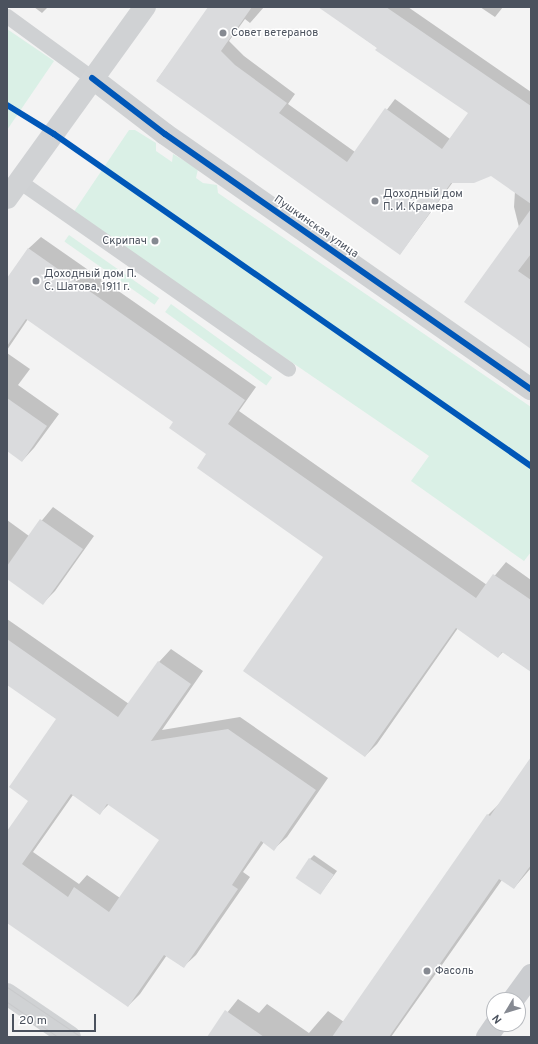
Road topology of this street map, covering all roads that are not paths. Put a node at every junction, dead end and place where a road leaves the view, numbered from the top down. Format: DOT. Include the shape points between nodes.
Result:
graph roads {
  1 [pos="145,7"];
  2 [pos="7,16"];
  3 [pos="92,78"];
  4 [pos="13,189"];
  5 [pos="288,369"];
  6 [pos="531,389"];
  7 [pos="531,975"];
  8 [pos="519,992"];
  9 [pos="7,994"];
  10 [pos="70,1037"];
  1 -- 3 [label="main road"];
  2 -- 3 [label="lane"];
  3 -- 4 [label="main road"];
  3 -- 6 [label="street, Пушкинская улица" via="178,143"];
  4 -- 5 [label="lane"];
  7 -- 8 [label="main road"];
  9 -- 10 [label="main road"];
}
